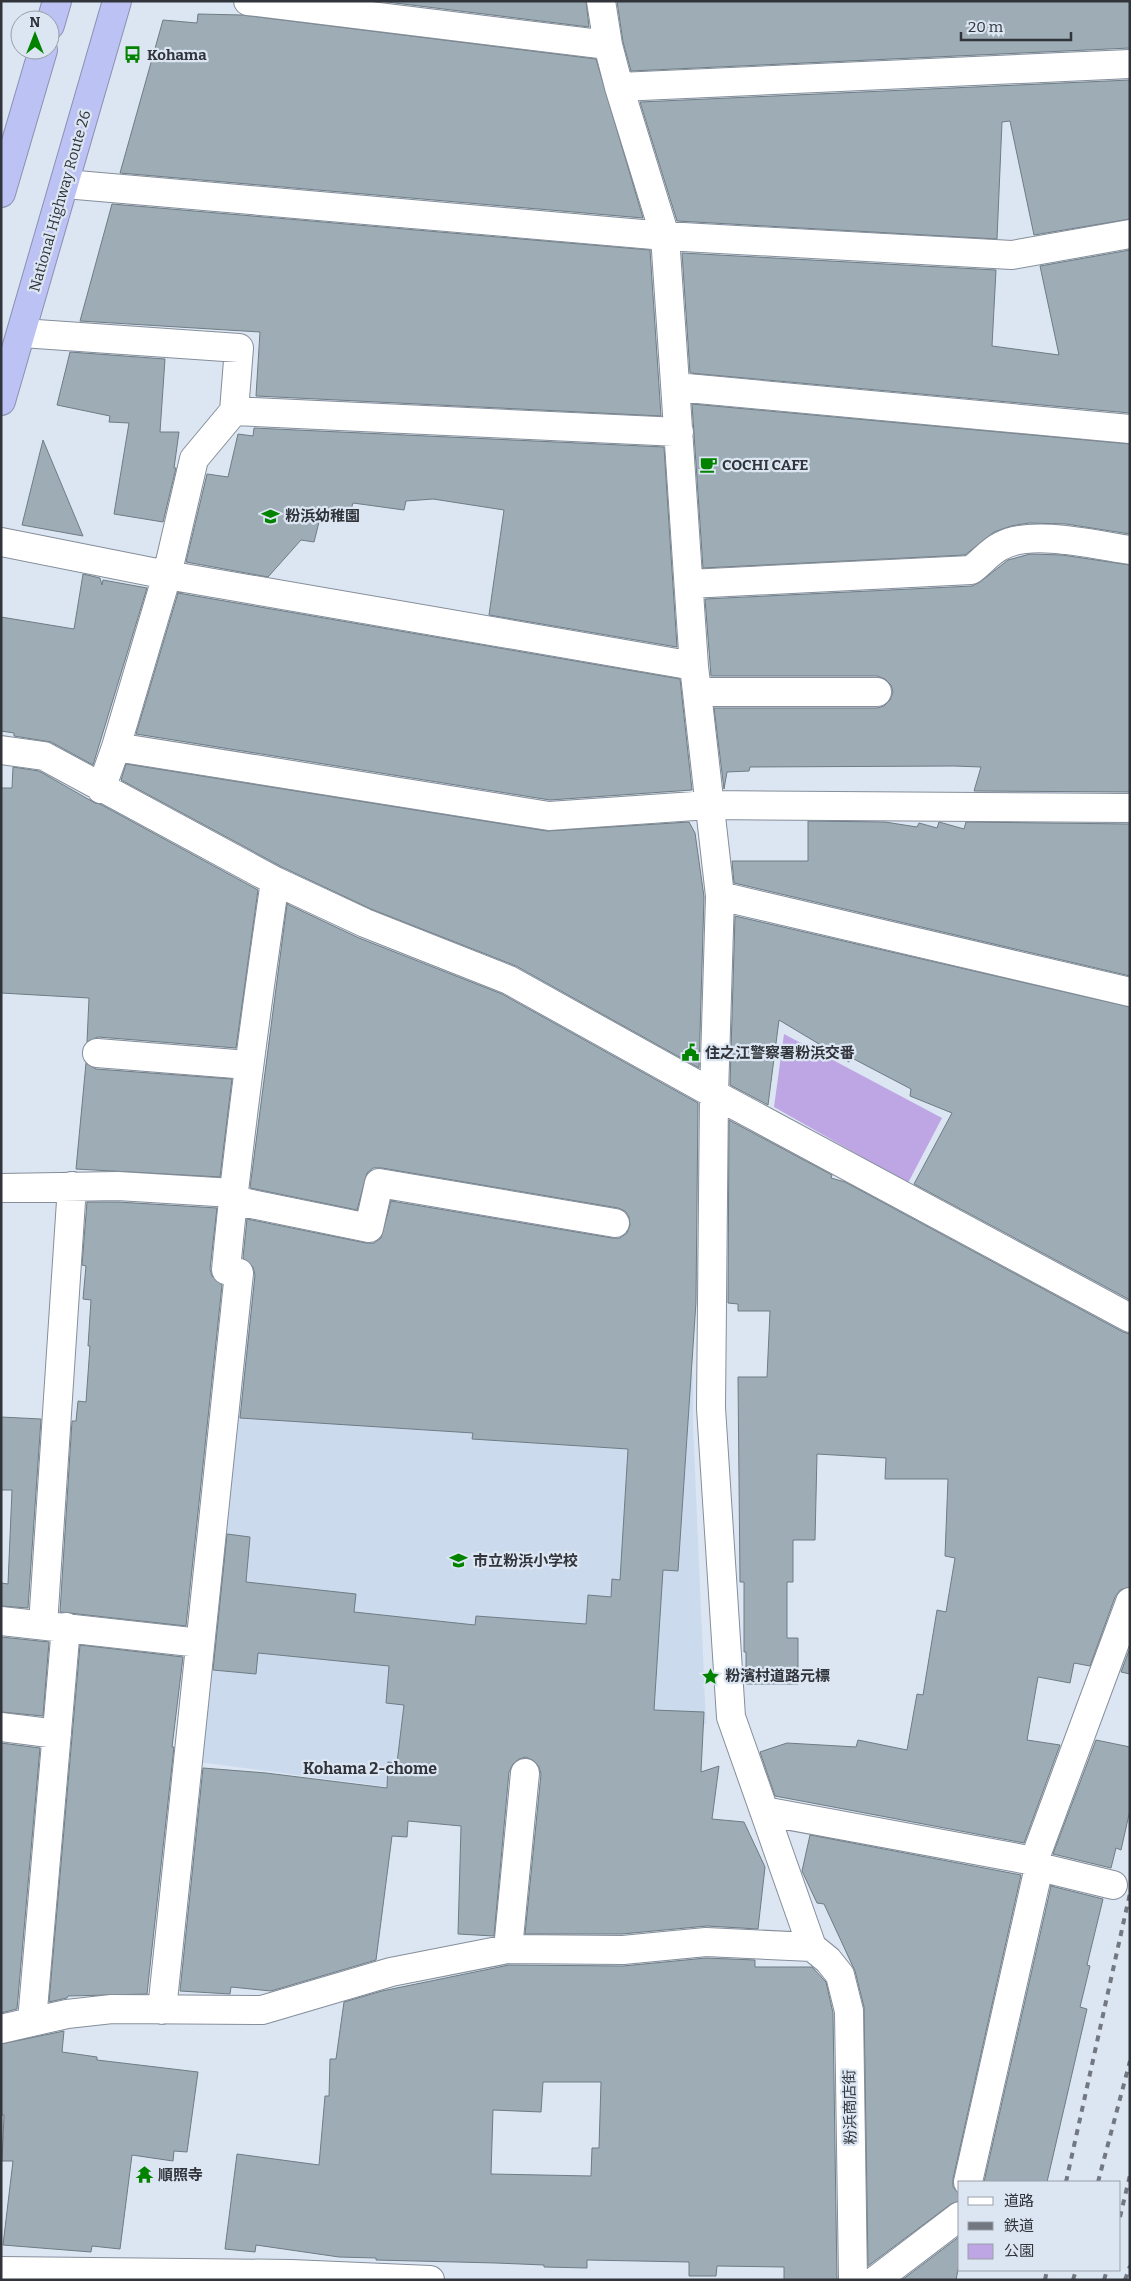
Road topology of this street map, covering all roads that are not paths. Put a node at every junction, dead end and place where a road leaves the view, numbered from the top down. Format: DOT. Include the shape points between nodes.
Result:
graph roads {
  1 [pos="117,1"];
  2 [pos="248,1"];
  3 [pos="601,1"];
  4 [pos="608,45"];
  5 [pos="40,60"];
  6 [pos="1130,64"];
  7 [pos="620,87"];
  8 [pos="3,183"];
  9 [pos="65,184"];
  10 [pos="1130,234"];
  11 [pos="665,236"];
  12 [pos="22,333"];
  13 [pos="676,387"];
  14 [pos="1,401"];
  15 [pos="234,411"];
  16 [pos="1130,429"];
  17 [pos="679,432"];
  18 [pos="1,542"];
  19 [pos="1130,550"];
  20 [pos="167,575"];
  21 [pos="689,584"];
  22 [pos="695,679"];
  23 [pos="877,692"];
  24 [pos="116,747"];
  25 [pos="1,750"];
  26 [pos="101,789"];
  27 [pos="709,805"];
  28 [pos="1130,808"];
  29 [pos="275,881"];
  30 [pos="720,896"];
  31 [pos="1130,992"];
  32 [pos="97,1053"];
  33 [pos="248,1065"];
  34 [pos="714,1094"];
  35 [pos="72,1186"];
  36 [pos="1,1188"];
  37 [pos="233,1197"];
  38 [pos="615,1223"];
  39 [pos="1130,1318"];
  40 [pos="1130,1602"];
  41 [pos="1,1621"];
  42 [pos="55,1626"];
  43 [pos="200,1643"];
  44 [pos="1,1727"];
  45 [pos="57,1734"];
  46 [pos="525,1773"];
  47 [pos="764,1811"];
  48 [pos="1037,1864"];
  49 [pos="1113,1885"];
  50 [pos="812,1947"];
  51 [pos="508,1949"];
  52 [pos="162,2010"];
  53 [pos="32,2020"];
  54 [pos="1,2029"];
  55 [pos="968,2181"];
  56 [pos="958,2218"];
  57 [pos="1,2271"];
  58 [pos="291,2277"];
  59 [pos="430,2280"];
  60 [pos="853,2280"];
  61 [pos="876,2280"];
  1 -- 9 [label="highway, National Highway Route 26"];
  2 -- 4 [label="street"];
  3 -- 4 [label="street"];
  4 -- 7 [label="street"];
  5 -- 8 [label="highway"];
  6 -- 7 [label="street"];
  7 -- 11 [label="street"];
  9 -- 11 [label="street"];
  9 -- 12 [label="highway, National Highway Route 26"];
  10 -- 11 [label="street" via="1012,255"];
  11 -- 13 [label="street"];
  12 -- 14 [label="highway, National Highway Route 26"];
  12 -- 15 [label="street" via="239,348"];
  13 -- 16 [label="street"];
  13 -- 17 [label="street"];
  15 -- 17 [label="street"];
  15 -- 20 [label="street" via="194,459"];
  17 -- 21 [label="street"];
  18 -- 20 [label="street"];
  19 -- 21 [label="street" via="1049,538 1001,545 971,570"];
  20 -- 22 [label="street"];
  20 -- 24 [label="street"];
  21 -- 22 [label="street"];
  22 -- 23 [label="street"];
  22 -- 27 [label="street"];
  24 -- 26 [label="street"];
  24 -- 27 [label="street" via="549,816"];
  25 -- 26 [label="street" via="44,756"];
  26 -- 29 [label="street"];
  27 -- 28 [label="street"];
  27 -- 30 [label="street"];
  29 -- 33 [label="street"];
  29 -- 34 [label="street" via="365,923 510,980"];
  30 -- 31 [label="street"];
  30 -- 34 [label="street"];
  32 -- 33 [label="street"];
  33 -- 37 [label="street"];
  34 -- 39 [label="street"];
  34 -- 47 [label="street" via="711,1408 731,1717"];
  35 -- 36 [label="street"];
  35 -- 37 [label="street" via="118,1186"];
  35 -- 42 [label="street"];
  37 -- 38 [label="street" via="369,1228 379,1182"];
  37 -- 43 [label="street" via="226,1270 239,1273"];
  40 -- 48 [label="street"];
  41 -- 42 [label="street"];
  42 -- 43 [label="street"];
  42 -- 45 [label="street"];
  43 -- 52 [label="street"];
  44 -- 45 [label="street"];
  45 -- 53 [label="street"];
  46 -- 51 [label="street"];
  47 -- 48 [label="street"];
  47 -- 50 [label="street"];
  48 -- 49 [label="street"];
  48 -- 55 [label="street"];
  50 -- 51 [label="street" via="706,1942 623,1950"];
  50 -- 60 [label="street, 粉浜商店街" via="840,1975 849,2011"];
  51 -- 52 [label="street" via="391,1972 262,2010"];
  52 -- 53 [label="street" via="112,2009"];
  53 -- 54 [label="street"];
  56 -- 61 [label="street"];
  57 -- 58 [label="street"];
  58 -- 59 [label="street"];
}
